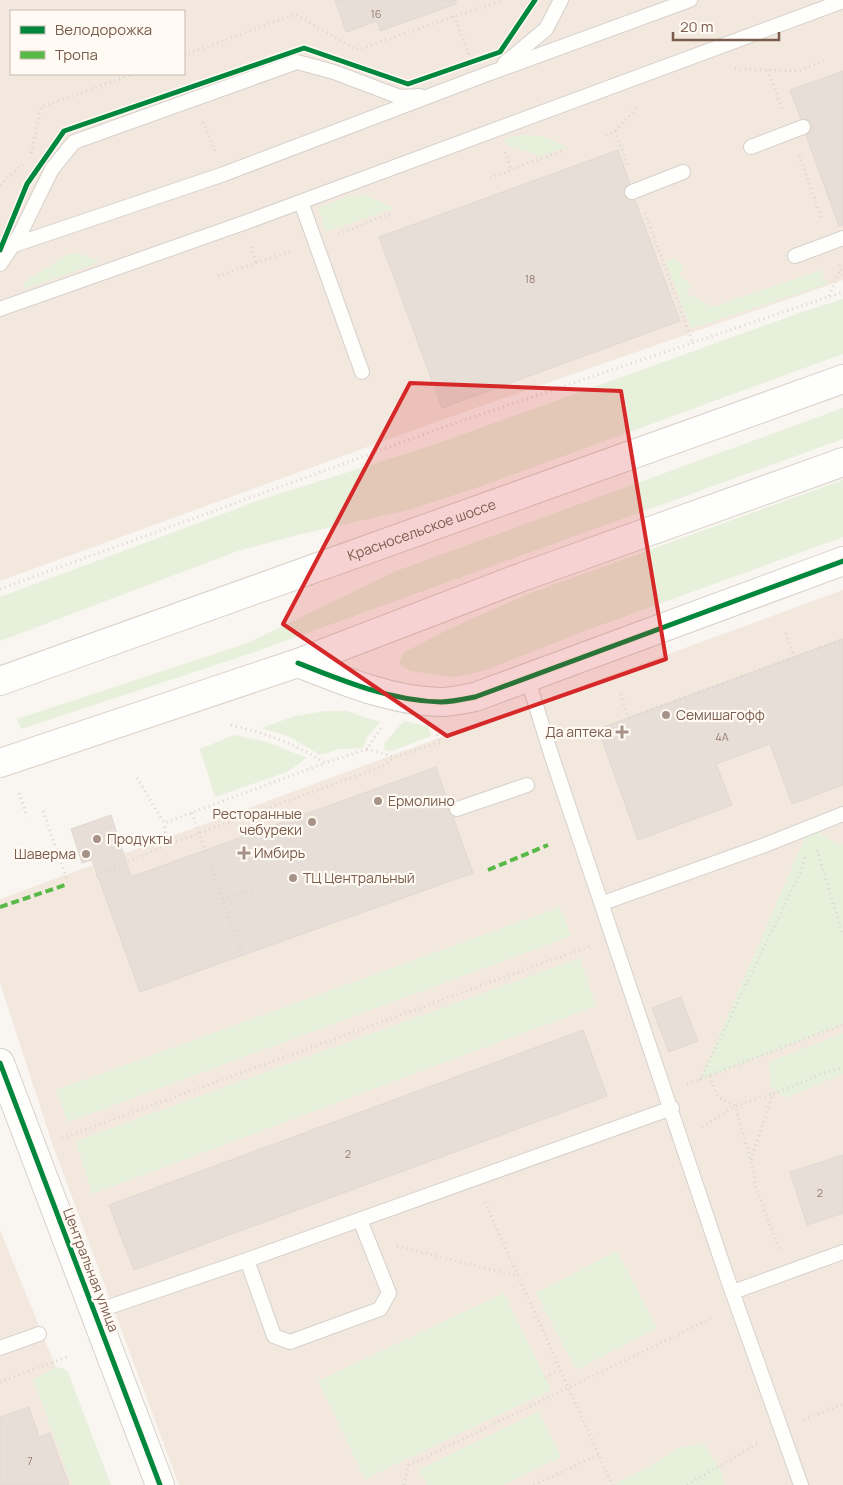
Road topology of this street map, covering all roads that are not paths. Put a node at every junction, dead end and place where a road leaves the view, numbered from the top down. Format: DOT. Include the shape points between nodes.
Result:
graph roads {
  1 [pos="561,0"];
  2 [pos="690,0"];
  3 [pos="843,1"];
  4 [pos="497,70"];
  5 [pos="431,96"];
  6 [pos="803,127"];
  7 [pos="751,146"];
  8 [pos="683,172"];
  9 [pos="632,192"];
  10 [pos="301,202"];
  11 [pos="843,238"];
  12 [pos="11,246"];
  13 [pos="795,256"];
  14 [pos="0,264"];
  15 [pos="0,309"];
  16 [pos="362,372"];
  17 [pos="843,379"];
  18 [pos="843,462"];
  19 [pos="843,561"];
  20 [pos="298,663"];
  21 [pos="532,676"];
  22 [pos="0,682"];
  23 [pos="0,763"];
  24 [pos="527,785"];
  25 [pos="457,809"];
  26 [pos="843,814"];
  27 [pos="603,903"];
  28 [pos="0,1063"];
  29 [pos="672,1108"];
  30 [pos="360,1220"];
  31 [pos="843,1252"];
  32 [pos="247,1260"];
  33 [pos="733,1292"];
  34 [pos="94,1312"];
  35 [pos="39,1334"];
  36 [pos="0,1348"];
  37 [pos="160,1485"];
  38 [pos="801,1485"];
  1 -- 4 [label="lane" via="546,29"];
  2 -- 4 [label="lane"];
  3 -- 10 [label="lane"];
  4 -- 5 [label="lane"];
  5 -- 12 [label="lane" via="224,174"];
  5 -- 12 [label="lane" via="400,97 297,62 74,142 52,169"];
  6 -- 7 [label="lane"];
  8 -- 9 [label="lane"];
  10 -- 15 [label="lane"];
  10 -- 16 [label="lane"];
  11 -- 13 [label="lane"];
  12 -- 14 [label="lane"];
  17 -- 22 [label="main road, Красносельское шоссе"];
  18 -- 20 [label="main road" via="522,576"];
  19 -- 21 [label="main road"];
  20 -- 21 [label="main road" via="356,686 442,702 475,697"];
  20 -- 23 [label="main road"];
  21 -- 27 [label="lane" via="532,693"];
  24 -- 25 [label="lane"];
  26 -- 27 [label="lane"];
  27 -- 29 [label="lane"];
  28 -- 34 [label="main road, Центральная улица"];
  29 -- 30 [label="lane"];
  29 -- 33 [label="lane"];
  30 -- 32 [label="lane"];
  30 -- 32 [label="lane" via="389,1293 380,1310 290,1342 274,1336"];
  31 -- 33 [label="lane"];
  32 -- 34 [label="lane"];
  33 -- 38 [label="lane"];
  34 -- 37 [label="main road, Центральная улица"];
  35 -- 36 [label="lane"];
}
